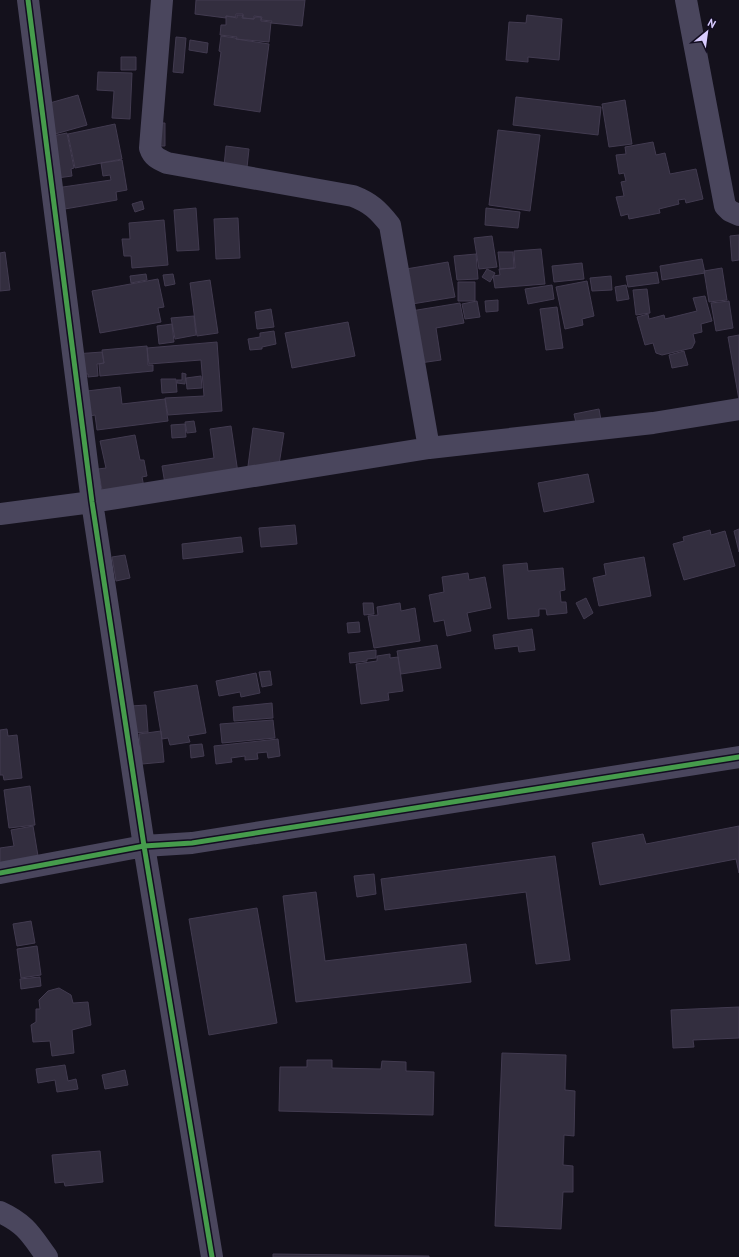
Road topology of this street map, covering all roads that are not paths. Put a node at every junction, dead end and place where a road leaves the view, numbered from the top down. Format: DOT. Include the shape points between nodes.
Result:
graph roads {
  1 [pos="28,0"];
  2 [pos="162,0"];
  3 [pos="686,0"];
  4 [pos="739,215"];
  5 [pos="739,409"];
  6 [pos="429,448"];
  7 [pos="92,502"];
  8 [pos="0,514"];
  9 [pos="739,758"];
  10 [pos="144,846"];
  11 [pos="0,873"];
  12 [pos="0,1212"];
  13 [pos="47,1257"];
  14 [pos="212,1257"];
  1 -- 7 [label="street"];
  2 -- 6 [label="street" via="150,148 153,155 166,163 353,196 378,210 390,225"];
  3 -- 4 [label="street" via="725,206"];
  5 -- 6 [label="street" via="654,423"];
  6 -- 7 [label="street"];
  7 -- 8 [label="street"];
  7 -- 10 [label="street"];
  9 -- 10 [label="street" via="192,843"];
  10 -- 11 [label="street"];
  10 -- 14 [label="street"];
  12 -- 13 [label="street" via="20,1223"];
}
